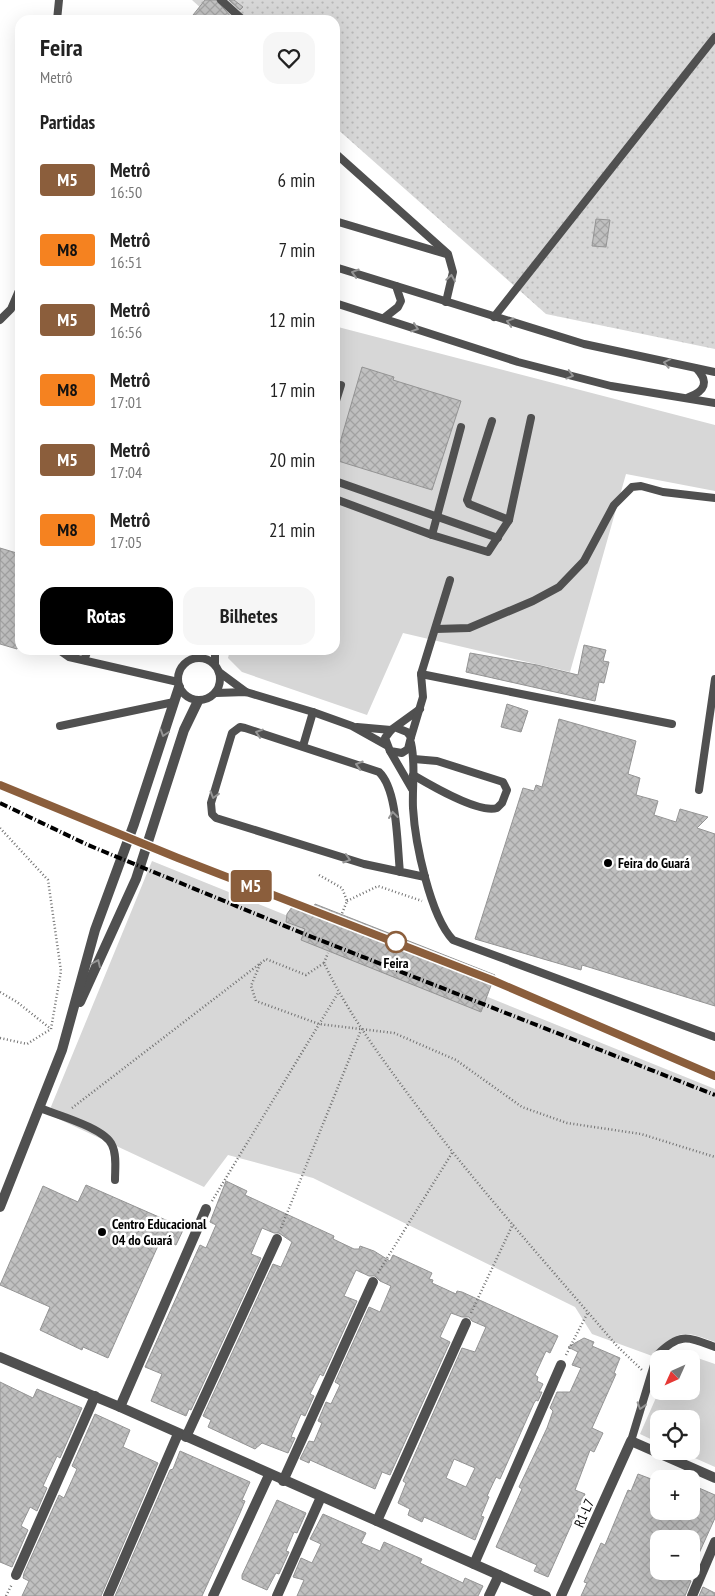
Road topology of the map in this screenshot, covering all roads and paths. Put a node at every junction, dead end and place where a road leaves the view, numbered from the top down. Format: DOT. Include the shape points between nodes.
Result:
graph roads {
  1 [pos="59,0"];
  2 [pos="221,0"];
  3 [pos="58,15"];
  4 [pos="238,15"];
  5 [pos="715,37"];
  6 [pos="340,157"];
  7 [pos="340,222"];
  8 [pos="448,254"];
  9 [pos="340,269"];
  10 [pos="396,286"];
  11 [pos="15,300"];
  12 [pos="446,302"];
  13 [pos="340,304"];
  14 [pos="494,317"];
  15 [pos="384,318"];
  16 [pos="0,320"];
  17 [pos="697,368"];
  18 [pos="715,372"];
  19 [pos="341,385"];
  20 [pos="340,388"];
  21 [pos="688,398"];
  22 [pos="715,403"];
  23 [pos="531,418"];
  24 [pos="492,421"];
  25 [pos="460,427"];
  26 [pos="340,483"];
  27 [pos="354,487"];
  28 [pos="715,498"];
  29 [pos="340,501"];
  30 [pos="348,503"];
  31 [pos="437,517"];
  32 [pos="509,520"];
  33 [pos="432,535"];
  34 [pos="498,538"];
  35 [pos="450,580"];
  36 [pos="436,629"];
  37 [pos="66,655"];
  38 [pos="86,655"];
  39 [pos="194,655"];
  40 [pos="215,655"];
  41 [pos="84,660"];
  42 [pos="189,660"];
  43 [pos="215,664"];
  44 [pos="220,672"];
  45 [pos="421,674"];
  46 [pos="715,679"];
  47 [pos="178,684"];
  48 [pos="246,692"];
  49 [pos="216,693"];
  50 [pos="198,701"];
  51 [pos="174,702"];
  52 [pos="420,708"];
  53 [pos="314,712"];
  54 [pos="672,724"];
  55 [pos="60,726"];
  56 [pos="352,726"];
  57 [pos="394,729"];
  58 [pos="411,740"];
  59 [pos="303,746"];
  60 [pos="388,748"];
  61 [pos="414,759"];
  62 [pos="413,775"];
  63 [pos="412,789"];
  64 [pos="700,790"];
  65 [pos="0,828"];
  66 [pos="400,872"];
  67 [pos="319,875"];
  68 [pos="425,877"];
  69 [pos="347,901"];
  70 [pos="434,905"];
  71 [pos="342,916"];
  72 [pos="328,953"];
  73 [pos="260,963"];
  74 [pos="324,963"];
  75 [pos="0,992"];
  76 [pos="338,993"];
  77 [pos="70,1024"];
  78 [pos="319,1024"];
  79 [pos="51,1029"];
  80 [pos="361,1030"];
  81 [pos="715,1037"];
  82 [pos="0,1038"];
  83 [pos="40,1108"];
  84 [pos="61,1117"];
  85 [pos="452,1153"];
  86 [pos="715,1157"];
  87 [pos="115,1180"];
  88 [pos="0,1207"];
  89 [pos="206,1209"];
  90 [pos="513,1224"];
  91 [pos="277,1239"];
  92 [pos="373,1282"];
  93 [pos="588,1312"];
  94 [pos="466,1323"];
  95 [pos="715,1347"];
  96 [pos="663,1350"];
  97 [pos="0,1357"];
  98 [pos="561,1365"];
  99 [pos="650,1374"];
  100 [pos="650,1377"];
  101 [pos="95,1396"];
  102 [pos="120,1407"];
  103 [pos="182,1436"];
  104 [pos="631,1441"];
  105 [pos="269,1475"];
  106 [pos="715,1478"];
  107 [pos="283,1481"];
  108 [pos="321,1497"];
  109 [pos="377,1521"];
  110 [pos="715,1542"];
  111 [pos="474,1564"];
  112 [pos="16,1575"];
  113 [pos="499,1575"];
  114 [pos="108,1596"];
  115 [pos="213,1596"];
  116 [pos="277,1596"];
  117 [pos="489,1596"];
  118 [pos="546,1596"];
  119 [pos="561,1596"];
  120 [pos="692,1596"];
  1 -- 3 [label="lane"];
  2 -- 4 [label="lane"];
  5 -- 14 [label="lane"];
  6 -- 8 [label="lane"];
  7 -- 8 [label="lane"];
  12 -- 8 [label="lane, one-way" via="453,272"];
  10 -- 9 [label="lane, one-way"];
  10 -- 12 [label="lane"];
  10 -- 15 [label="lane" via="401,301"];
  11 -- 16 [label="lane" via="11,310"];
  12 -- 14 [label="lane"];
  13 -- 15 [label="lane"];
  17 -- 14 [label="lane, one-way" via="592,346"];
  15 -- 21 [label="lane, one-way" via="545,369 611,386"];
  17 -- 18 [label="lane"];
  17 -- 21 [label="lane" via="705,386"];
  19 -- 20 [label="lane"];
  21 -- 22 [label="lane"];
  23 -- 32 [label="lane"];
  24 -- 32 [label="lane" via="467,500 469,504"];
  25 -- 31 [label="lane"];
  26 -- 27 [label="lane"];
  27 -- 30 [label="lane"];
  27 -- 31 [label="lane"];
  28 -- 36 [label="lane" via="632,487 614,505 584,561 559,587 469,628"];
  29 -- 30 [label="lane"];
  30 -- 33 [label="lane"];
  31 -- 33 [label="lane"];
  31 -- 34 [label="lane"];
  32 -- 34 [label="lane"];
  33 -- 34 [label="lane" via="488,552"];
  35 -- 36 [label="lane"];
  36 -- 45 [label="lane"];
  37 -- 41 [label="lane"];
  38 -- 41 [label="lane"];
  39 -- 42 [label="lane"];
  40 -- 43 [label="lane"];
  41 -- 47 [label="lane"];
  42 -- 43 [label="lane" via="207,659"];
  42 -- 47 [label="lane" via="180,669"];
  43 -- 44 [label="lane"];
  44 -- 48 [label="lane"];
  44 -- 49 [label="lane"];
  45 -- 52 [label="lane" via="423,697"];
  45 -- 54 [label="lane"];
  46 -- 64 [label="lane"];
  47 -- 50 [label="lane" via="184,694"];
  47 -- 51 [label="street"];
  48 -- 49 [label="lane"];
  48 -- 53 [label="lane"];
  49 -- 50 [label="lane"];
  77 -- 50 [label="street, one-way" via="136,880 184,730"];
  51 -- 55 [label="lane"];
  51 -- 77 [label="street, one-way" via="95,930"];
  52 -- 57 [label="lane"];
  52 -- 58 [label="lane"];
  53 -- 56 [label="lane"];
  53 -- 59 [label="lane"];
  56 -- 57 [label="lane"];
  56 -- 60 [label="lane"];
  57 -- 58 [label="lane" via="407,732"];
  57 -- 60 [label="lane" via="385,738"];
  58 -- 60 [label="lane" via="408,749 402,753"];
  58 -- 61 [label="lane"];
  66 -- 59 [label="lane, one-way" via="391,796 382,775 374,769"];
  59 -- 66 [label="lane, one-way" via="245,728 236,729 232,733 211,803 212,814 251,830"];
  60 -- 63 [label="lane"];
  61 -- 62 [label="lane"];
  61 -- 62 [label="lane" via="437,761 503,782 507,790 497,808 484,808 436,789"];
  62 -- 63 [label="lane"];
  63 -- 68 [label="lane"];
  65 -- 79 [label="path" via="48,880 61,971"];
  66 -- 68 [label="lane"];
  67 -- 69 [label="path" via="342,888"];
  68 -- 70 [label="lane"];
  69 -- 70 [label="path" via="378,886"];
  69 -- 71 [label="path"];
  70 -- 81 [label="lane" via="448,934 461,945"];
  72 -- 74 [label="path"];
  73 -- 74 [label="path" via="266,959 306,974"];
  73 -- 78 [label="path" via="250,986 256,1001"];
  73 -- 84 [label="path"];
  74 -- 76 [label="path"];
  75 -- 79 [label="path"];
  76 -- 78 [label="path"];
  76 -- 80 [label="path"];
  77 -- 83 [label="street"];
  78 -- 80 [label="path"];
  78 -- 89 [label="path"];
  79 -- 82 [label="path" via="27,1044"];
  80 -- 85 [label="path"];
  80 -- 86 [label="path" via="394,1033 456,1060 522,1107 567,1123 641,1134"];
  80 -- 91 [label="path"];
  83 -- 84 [label="lane"];
  83 -- 88 [label="street"];
  84 -- 87 [label="lane" via="108,1139 114,1151"];
  85 -- 90 [label="path"];
  85 -- 92 [label="path"];
  89 -- 102 [label="street"];
  90 -- 93 [label="path"];
  90 -- 94 [label="path"];
  91 -- 103 [label="street"];
  92 -- 107 [label="street"];
  93 -- 98 [label="path"];
  93 -- 99 [label="path" via="640,1369"];
  94 -- 109 [label="street"];
  95 -- 96 [label="lane" via="689,1338 676,1340"];
  97 -- 101 [label="street"];
  98 -- 111 [label="street"];
  100 -- 104 [label="lane, one-way"];
  101 -- 102 [label="street"];
  101 -- 112 [label="street"];
  102 -- 103 [label="street"];
  103 -- 105 [label="street"];
  103 -- 114 [label="street"];
  104 -- 106 [label="street"];
  104 -- 119 [label="street, R1-L7"];
  105 -- 107 [label="street"];
  105 -- 115 [label="street"];
  107 -- 108 [label="street"];
  108 -- 109 [label="street"];
  108 -- 116 [label="street"];
  109 -- 111 [label="street"];
  110 -- 120 [label="street"];
  111 -- 113 [label="street"];
  113 -- 117 [label="street"];
  113 -- 118 [label="street"];
}
